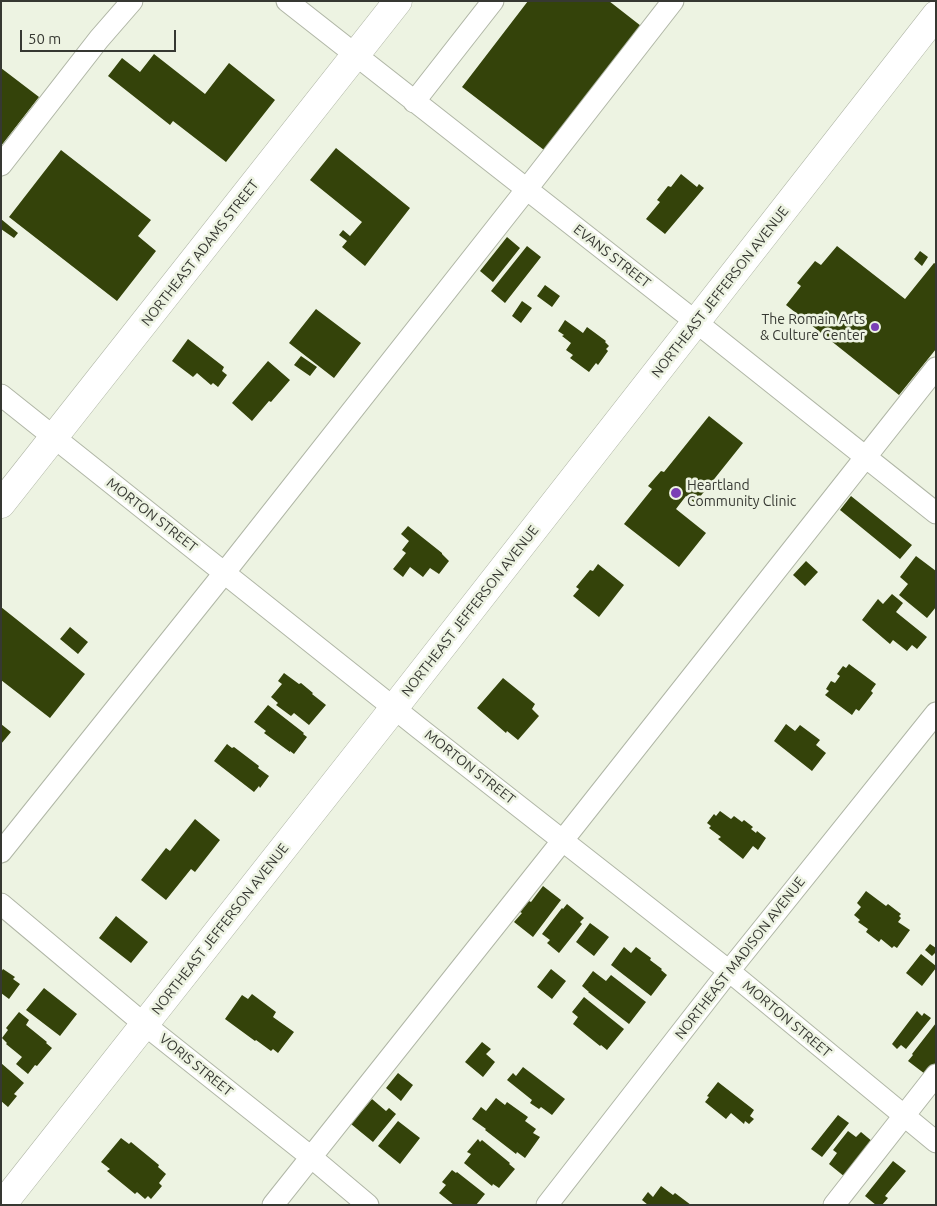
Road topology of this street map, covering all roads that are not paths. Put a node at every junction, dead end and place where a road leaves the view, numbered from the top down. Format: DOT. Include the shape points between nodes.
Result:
graph roads {
  1 [pos="132,1"];
  2 [pos="287,1"];
  3 [pos="398,1"];
  4 [pos="493,1"];
  5 [pos="673,1"];
  6 [pos="936,15"];
  7 [pos="355,55"];
  8 [pos="414,102"];
  9 [pos="1,165"];
  10 [pos="526,190"];
  11 [pos="696,322"];
  12 [pos="936,368"];
  13 [pos="1,395"];
  14 [pos="54,437"];
  15 [pos="866,457"];
  16 [pos="1,504"];
  17 [pos="936,513"];
  18 [pos="224,572"];
  19 [pos="394,708"];
  20 [pos="936,712"];
  21 [pos="564,840"];
  22 [pos="1,852"];
  23 [pos="1,904"];
  24 [pos="729,971"];
  25 [pos="144,1024"];
  26 [pos="936,1074"];
  27 [pos="904,1115"];
  28 [pos="936,1142"];
  29 [pos="311,1157"];
  30 [pos="2,1205"];
  31 [pos="273,1205"];
  32 [pos="368,1205"];
  33 [pos="547,1205"];
  34 [pos="834,1205"];
  1 -- 9 [label="street"];
  2 -- 7 [label="street, EVANS STREET"];
  3 -- 7 [label="main road, NORTHEAST ADAMS STREET"];
  4 -- 8 [label="street"];
  5 -- 10 [label="street"];
  6 -- 11 [label="main road, NORTHEAST JEFFERSON AVENUE"];
  7 -- 8 [label="street, EVANS STREET"];
  7 -- 14 [label="main road, NORTHEAST ADAMS STREET"];
  8 -- 10 [label="street, EVANS STREET"];
  10 -- 11 [label="street, EVANS STREET"];
  10 -- 18 [label="street"];
  11 -- 15 [label="street, EVANS STREET"];
  11 -- 19 [label="main road, NORTHEAST JEFFERSON AVENUE"];
  12 -- 15 [label="street"];
  13 -- 14 [label="street, MORTON STREET"];
  14 -- 16 [label="main road, NORTHEAST ADAMS STREET"];
  14 -- 18 [label="street, MORTON STREET"];
  15 -- 17 [label="street, EVANS STREET"];
  15 -- 21 [label="street"];
  18 -- 19 [label="street, MORTON STREET"];
  18 -- 22 [label="street"];
  19 -- 21 [label="street, MORTON STREET"];
  19 -- 25 [label="main road, NORTHEAST JEFFERSON AVENUE"];
  20 -- 24 [label="street, NORTHEAST MADISON AVENUE"];
  21 -- 24 [label="street, MORTON STREET"];
  21 -- 29 [label="street"];
  23 -- 25 [label="street, VORIS STREET"];
  24 -- 27 [label="street, MORTON STREET"];
  24 -- 33 [label="street, NORTHEAST MADISON AVENUE"];
  25 -- 29 [label="street, VORIS STREET"];
  25 -- 30 [label="main road, NORTHEAST JEFFERSON AVENUE"];
  26 -- 27 [label="street"];
  27 -- 28 [label="street, MORTON STREET"];
  27 -- 34 [label="street"];
  29 -- 31 [label="street"];
  29 -- 32 [label="street, VORIS STREET"];
}
